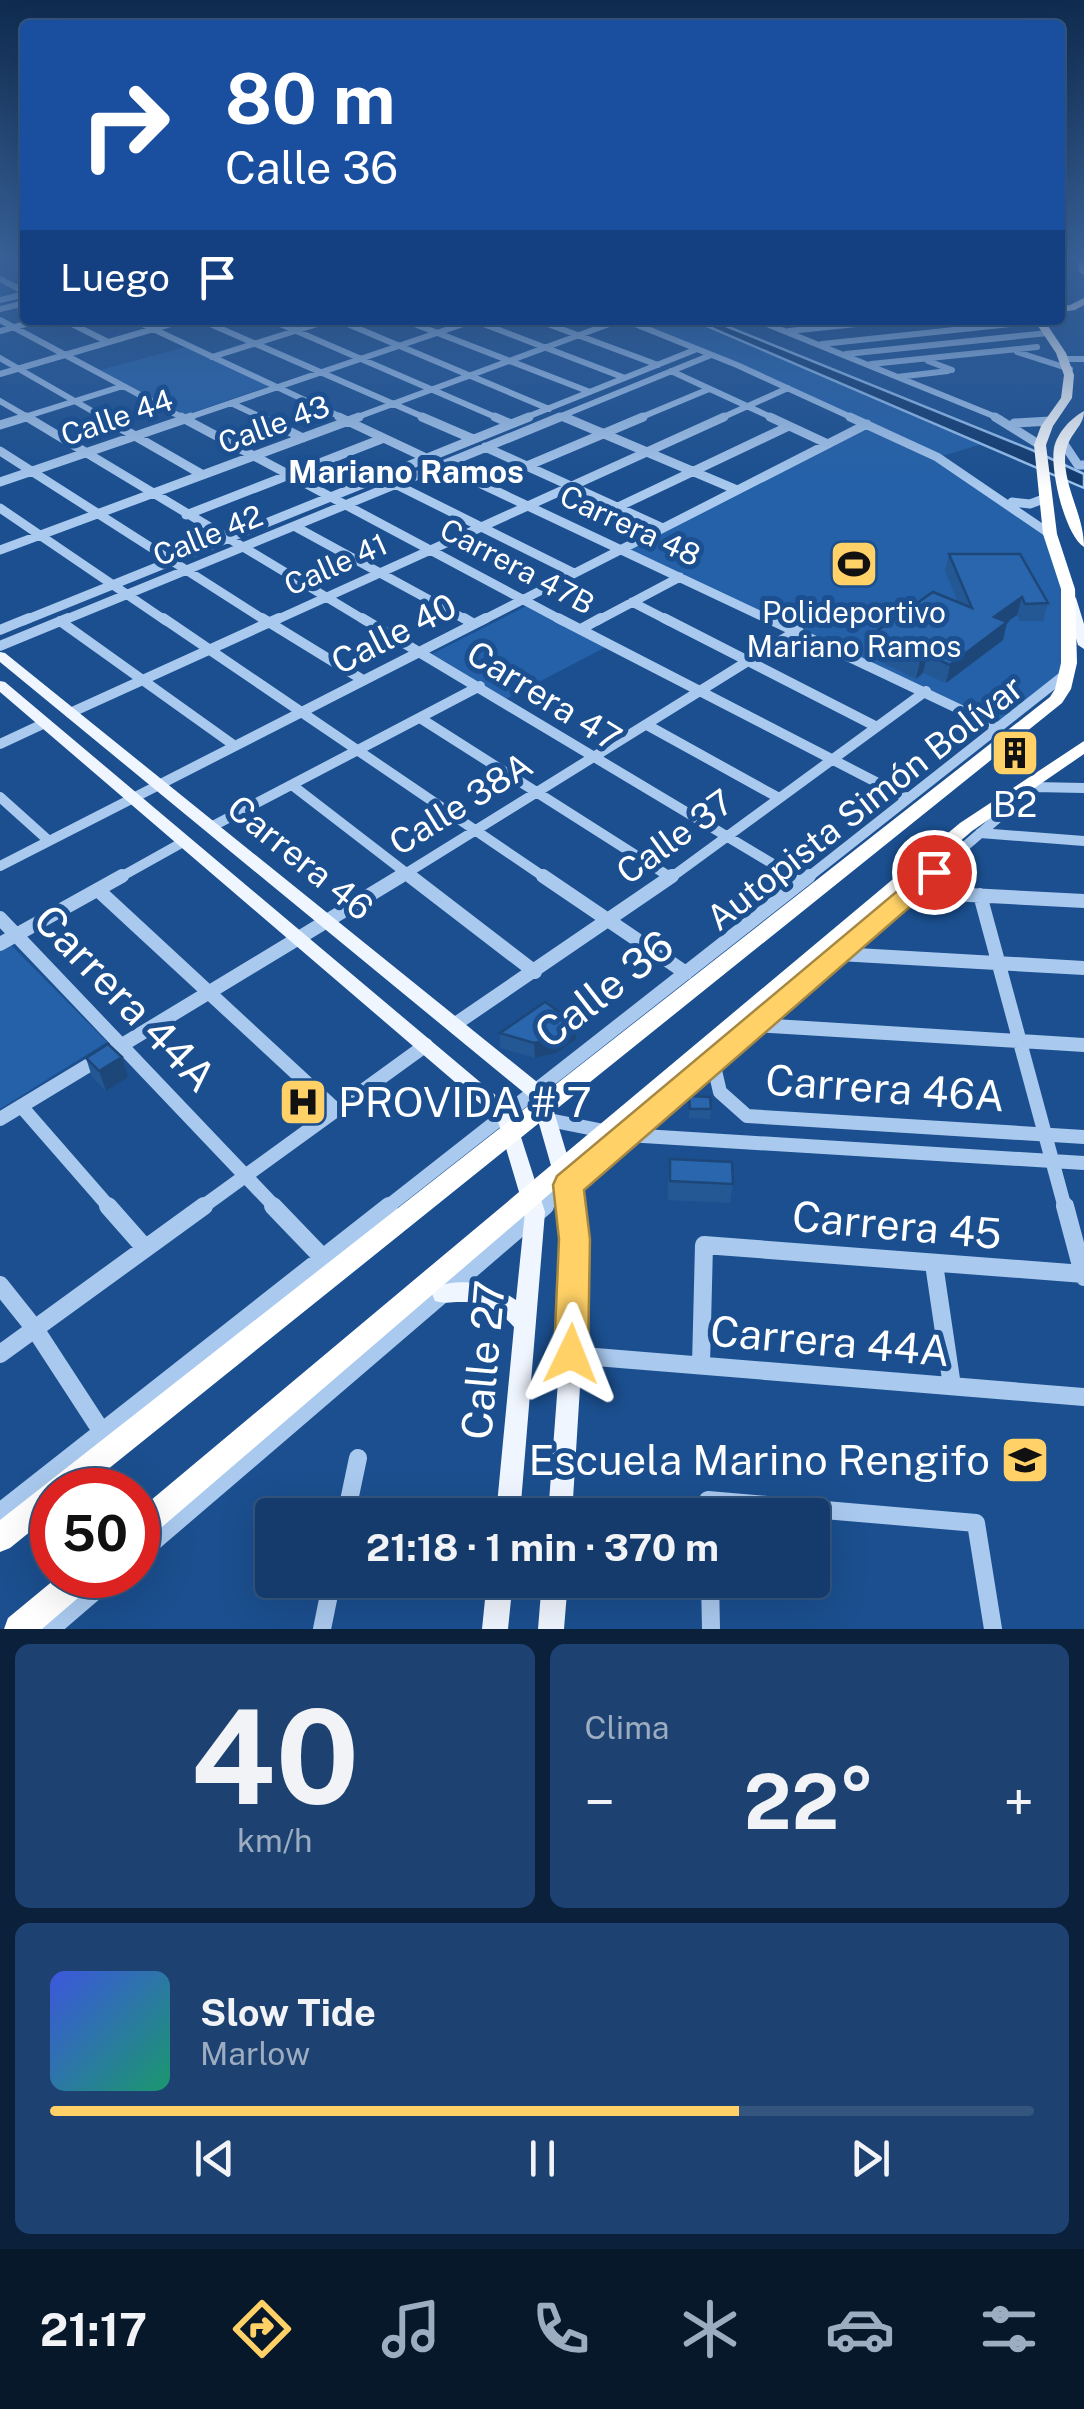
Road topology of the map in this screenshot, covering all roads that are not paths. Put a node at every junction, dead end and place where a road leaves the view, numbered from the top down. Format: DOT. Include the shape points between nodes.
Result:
graph roads {
  1 [pos="33,337"];
  2 [pos="98,337"];
  3 [pos="126,337"];
  4 [pos="171,337"];
  5 [pos="242,337"];
  6 [pos="275,337"];
  7 [pos="309,337"];
  8 [pos="377,337"];
  9 [pos="426,337"];
  10 [pos="448,337"];
  11 [pos="518,337"];
  12 [pos="576,337"];
  13 [pos="582,337"];
  14 [pos="666,337"];
  15 [pos="799,337"];
  16 [pos="891,337"];
  17 [pos="973,337"];
  18 [pos="1011,337"];
  19 [pos="1050,337"];
  20 [pos="882,338"];
  21 [pos="983,340"];
  22 [pos="108,342"];
  23 [pos="256,343"];
  24 [pos="818,345"];
  25 [pos="399,346"];
  26 [pos="1037,347"];
  27 [pos="546,348"];
  28 [pos="697,349"];
  29 [pos="898,349"];
  30 [pos="1010,350"];
  31 [pos="66,355"];
  32 [pos="711,355"];
  33 [pos="842,355"];
  34 [pos="212,357"];
  35 [pos="0,358"];
  36 [pos="360,359"];
  37 [pos="924,359"];
  38 [pos="1084,360"];
  39 [pos="510,361"];
  40 [pos="658,365"];
  41 [pos="867,365"];
  42 [pos="1068,366"];
  43 [pos="19,368"];
  44 [pos="1084,368"];
  45 [pos="671,371"];
  46 [pos="322,372"];
  47 [pos="0,374"];
  48 [pos="470,376"];
  49 [pos="896,377"];
  50 [pos="625,378"];
  51 [pos="123,386"];
  52 [pos="277,388"];
  53 [pos="788,388"];
  54 [pos="710,389"];
  55 [pos="432,390"];
  56 [pos="590,392"];
  57 [pos="0,400"];
  58 [pos="75,401"];
  59 [pos="231,403"];
  60 [pos="394,404"];
  61 [pos="747,406"];
  62 [pos="549,409"];
  63 [pos="1083,414"];
  64 [pos="562,416"];
  65 [pos="26,417"];
  66 [pos="184,419"];
  67 [pos="348,421"];
  68 [pos="1005,421"];
  69 [pos="1050,421"];
  70 [pos="511,424"];
  71 [pos="867,424"];
  72 [pos="0,425"];
  73 [pos="789,426"];
  74 [pos="1084,430"];
  75 [pos="603,434"];
  76 [pos="136,436"];
  77 [pos="304,438"];
  78 [pos="384,438"];
  79 [pos="473,440"];
  80 [pos="828,444"];
  81 [pos="1065,444"];
  82 [pos="485,447"];
  83 [pos="1040,447"];
  84 [pos="1084,448"];
  85 [pos="0,451"];
  86 [pos="646,452"];
  87 [pos="85,453"];
  88 [pos="253,456"];
  89 [pos="426,458"];
  90 [pos="1081,465"];
  91 [pos="441,466"];
  92 [pos="526,466"];
  93 [pos="32,471"];
  94 [pos="693,472"];
  95 [pos="203,475"];
  96 [pos="289,475"];
  97 [pos="0,482"];
  98 [pos="395,484"];
  99 [pos="571,486"];
  100 [pos="736,490"];
  101 [pos="152,494"];
  102 [pos="999,496"];
  103 [pos="331,497"];
  104 [pos="1046,498"];
  105 [pos="345,505"];
  106 [pos="526,506"];
  107 [pos="618,507"];
  108 [pos="0,508"];
  109 [pos="97,514"];
  110 [pos="186,514"];
  111 [pos="294,526"];
  112 [pos="480,527"];
  113 [pos="663,528"];
  114 [pos="1050,534"];
  115 [pos="39,536"];
  116 [pos="226,539"];
  117 [pos="1084,543"];
  118 [pos="241,548"];
  119 [pos="0,550"];
  120 [pos="429,550"];
  121 [pos="619,550"];
  122 [pos="170,562"];
  123 [pos="185,570"];
  124 [pos="380,572"];
  125 [pos="574,573"];
  126 [pos="680,577"];
  127 [pos="111,586"];
  128 [pos="1068,589"];
  129 [pos="126,595"];
  130 [pos="329,595"];
  131 [pos="522,600"];
  132 [pos="632,602"];
  133 [pos="60,622"];
  134 [pos="270,622"];
  135 [pos="474,624"];
  136 [pos="582,629"];
  137 [pos="0,630"];
  138 [pos="798,630"];
  139 [pos="1084,645"];
  140 [pos="0,646"];
  141 [pos="208,650"];
  142 [pos="420,652"];
  143 [pos="0,656"];
  144 [pos="749,661"];
  145 [pos="1066,674"];
  146 [pos="145,679"];
  147 [pos="363,680"];
  148 [pos="480,686"];
  149 [pos="2,690"];
  150 [pos="926,691"];
  151 [pos="700,692"];
  152 [pos="302,712"];
  153 [pos="70,713"];
  154 [pos="420,718"];
  155 [pos="45,724"];
  156 [pos="647,725"];
  157 [pos="877,727"];
  158 [pos="997,727"];
  159 [pos="0,744"];
  160 [pos="235,746"];
  161 [pos="357,750"];
  162 [pos="1083,751"];
  163 [pos="591,759"];
  164 [pos="830,761"];
  165 [pos="159,785"];
  166 [pos="292,785"];
  167 [pos="1034,786"];
  168 [pos="1084,788"];
  169 [pos="538,793"];
  170 [pos="0,797"];
  171 [pos="133,798"];
  172 [pos="779,798"];
  173 [pos="907,798"];
  174 [pos="210,827"];
  175 [pos="476,832"];
  176 [pos="980,833"];
  177 [pos="726,837"];
  178 [pos="49,841"];
  179 [pos="185,841"];
  180 [pos="1084,841"];
  181 [pos="0,866"];
  182 [pos="406,873"];
  183 [pos="670,878"];
  184 [pos="802,881"];
  185 [pos="98,890"];
  186 [pos="912,892"];
  187 [pos="980,895"];
  188 [pos="1084,901"];
  189 [pos="0,918"];
  190 [pos="327,922"];
  191 [pos="610,922"];
  192 [pos="16,935"];
  193 [pos="300,939"];
  194 [pos="0,944"];
  195 [pos="838,954"];
  196 [pos="998,964"];
  197 [pos="1084,968"];
  198 [pos="536,972"];
  199 [pos="686,973"];
  200 [pos="791,985"];
  201 [pos="210,992"];
  202 [pos="642,1018"];
  203 [pos="454,1025"];
  204 [pos="756,1025"];
  205 [pos="1019,1040"];
  206 [pos="426,1045"];
  207 [pos="1084,1045"];
  208 [pos="124,1046"];
  209 [pos="713,1062"];
  210 [pos="21,1106"];
  211 [pos="336,1110"];
  212 [pos="528,1113"];
  213 [pos="0,1119"];
  214 [pos="617,1133"];
  215 [pos="1045,1135"];
  216 [pos="1084,1137"];
  217 [pos="1052,1161"];
  218 [pos="1084,1163"];
  219 [pos="246,1176"];
  220 [pos="566,1177"];
  221 [pos="533,1204"];
  222 [pos="146,1248"];
  223 [pos="323,1258"];
  224 [pos="934,1264"];
  225 [pos="1084,1275"];
  226 [pos="0,1285"];
  227 [pos="442,1294"];
  228 [pos="526,1325"];
  229 [pos="34,1329"];
  230 [pos="0,1354"];
  231 [pos="571,1354"];
  232 [pos="701,1365"];
  233 [pos="952,1386"];
  234 [pos="1084,1397"];
  235 [pos="102,1432"];
  236 [pos="358,1458"];
  237 [pos="87,1468"];
  238 [pos="350,1498"];
  239 [pos="510,1498"];
  240 [pos="561,1498"];
  241 [pos="160,1511"];
  242 [pos="0,1512"];
  243 [pos="30,1514"];
  244 [pos="830,1514"];
  245 [pos="160,1535"];
  246 [pos="0,1538"];
  247 [pos="56,1598"];
  248 [pos="87,1598"];
  249 [pos="328,1598"];
  250 [pos="498,1598"];
  251 [pos="554,1598"];
  252 [pos="711,1598"];
  253 [pos="20,1629"];
  254 [pos="51,1629"];
  255 [pos="322,1629"];
  256 [pos="495,1629"];
  257 [pos="551,1629"];
  258 [pos="712,1629"];
  259 [pos="994,1629"];
  1 -- 31 [label="street, Carrera 47B"];
  2 -- 22 [label="street"];
  3 -- 22 [label="street"];
  4 -- 34 [label="street, Carrera 48"];
  5 -- 23 [label="street"];
  6 -- 23 [label="street"];
  7 -- 36 [label="street"];
  8 -- 25 [label="street"];
  9 -- 25 [label="street, Calle 44"];
  10 -- 39 [label="street"];
  11 -- 27 [label="street"];
  12 -- 27 [label="street, Calle 43"];
  13 -- 40 [label="street"];
  14 -- 28 [label="street"];
  15 -- 24 [label="street"];
  16 -- 20 [label="street"];
  17 -- 21 [label="street"];
  18 -- 21 [label="street"];
  19 -- 42 [label="highway"];
  20 -- 24 [label="street"];
  20 -- 29 [label="street"];
  21 -- 29 [label="street"];
  21 -- 30 [label="street"];
  22 -- 31 [label="street"];
  23 -- 34 [label="street"];
  23 -- 46 [label="street"];
  24 -- 33 [label="street"];
  25 -- 36 [label="street, Calle 44"];
  25 -- 48 [label="street"];
  26 -- 30 [label="street"];
  27 -- 39 [label="street, Calle 43"];
  27 -- 50 [label="street"];
  28 -- 32 [label="street"];
  28 -- 40 [label="street, Calle 42"];
  29 -- 33 [label="street"];
  29 -- 37 [label="street"];
  30 -- 37 [label="street"];
  30 -- 42 [label="street"];
  31 -- 43 [label="street"];
  31 -- 51 [label="street, Carrera 47B"];
  32 -- 45 [label="street, Calle 42"];
  32 -- 53 [label="street"];
  33 -- 41 [label="street"];
  34 -- 52 [label="street, Carrera 48"];
  35 -- 43 [label="street"];
  36 -- 46 [label="street, Calle 44"];
  36 -- 55 [label="street"];
  37 -- 41 [label="street"];
  37 -- 49 [label="street" via="952,370"];
  38 -- 42 [label="street"];
  39 -- 48 [label="street, Calle 43"];
  39 -- 56 [label="street"];
  40 -- 50 [label="street, Calle 42"];
  41 -- 49 [label="street"];
  42 -- 44 [label="street"];
  42 -- 69 [label="highway, Autopista Simón Bolívar" via="1072,390"];
  43 -- 47 [label="street"];
  43 -- 58 [label="street"];
  45 -- 54 [label="street"];
  45 -- 64 [label="street, Calle 42"];
  46 -- 52 [label="street, Calle 44"];
  46 -- 60 [label="street"];
  48 -- 55 [label="street, Calle 43"];
  48 -- 62 [label="street"];
  49 -- 68 [label="street"];
  50 -- 56 [label="street, Calle 42"];
  51 -- 58 [label="street"];
  51 -- 66 [label="street, Carrera 47B"];
  52 -- 59 [label="street, Calle 44"];
  52 -- 67 [label="street, Carrera 48"];
  53 -- 61 [label="street, Calle 41"];
  53 -- 71 [label="street"];
  54 -- 61 [label="street"];
  54 -- 75 [label="street"];
  55 -- 60 [label="street, Calle 43"];
  55 -- 70 [label="street"];
  56 -- 62 [label="street, Calle 42"];
  57 -- 65 [label="street, Carrera 47"];
  58 -- 65 [label="street"];
  58 -- 76 [label="street"];
  59 -- 66 [label="street, Calle 44"];
  59 -- 77 [label="street"];
  60 -- 67 [label="street, Calle 43"];
  60 -- 79 [label="street"];
  61 -- 73 [label="street"];
  61 -- 86 [label="street, Calle 41"];
  62 -- 70 [label="street, Calle 42"];
  63 -- 81 [label="highway"];
  64 -- 75 [label="street"];
  64 -- 82 [label="street, Calle 42"];
  65 -- 72 [label="street"];
  65 -- 87 [label="street, Carrera 47"];
  66 -- 76 [label="street, Calle 44"];
  66 -- 88 [label="street, Carrera 47B"];
  67 -- 77 [label="street, Calle 43"];
  67 -- 78 [label="street, Carrera 48"];
  68 -- 69 [label="street"];
  68 -- 83 [label="street"];
  69 -- 83 [label="highway, Autopista Simón Bolívar"];
  70 -- 79 [label="street, Calle 42"];
  71 -- 80 [label="street, Calle 40"];
  71 -- 102 [label="street"];
  73 -- 80 [label="street"];
  73 -- 94 [label="street"];
  74 -- 81 [label="street"];
  75 -- 86 [label="street"];
  75 -- 92 [label="street"];
  76 -- 87 [label="street, Calle 44"];
  76 -- 95 [label="street"];
  77 -- 88 [label="street, Calle 43"];
  78 -- 89 [label="street, Carrera 48"];
  78 -- 96 [label="street"];
  79 -- 89 [label="street, Calle 42"];
  80 -- 100 [label="street, Calle 40"];
  81 -- 84 [label="street"];
  81 -- 90 [label="street"];
  81 -- 117 [label="highway" via="1066,499"];
  82 -- 91 [label="street, Calle 42"];
  82 -- 92 [label="street"];
  83 -- 104 [label="highway, Autopista Simón Bolívar"];
  85 -- 93 [label="street"];
  86 -- 94 [label="street"];
  86 -- 99 [label="street, Calle 41"];
  87 -- 93 [label="street, Calle 44"];
  87 -- 101 [label="street, Carrera 47"];
  88 -- 95 [label="street, Calle 43"];
  88 -- 96 [label="street, Carrera 47B"];
  89 -- 91 [label="street, Carrera 48"];
  89 -- 103 [label="street, Calle 42"];
  91 -- 98 [label="street, Calle 42"];
  91 -- 106 [label="street, Carrera 48"];
  92 -- 99 [label="street"];
  93 -- 97 [label="street, Calle 44"];
  93 -- 109 [label="street"];
  94 -- 100 [label="street"];
  94 -- 107 [label="street"];
  95 -- 101 [label="street, Calle 43"];
  96 -- 103 [label="street, Carrera 47B"];
  96 -- 110 [label="street"];
  98 -- 105 [label="street, Calle 42"];
  98 -- 112 [label="street"];
  99 -- 106 [label="street, Calle 41"];
  99 -- 107 [label="street"];
  100 -- 113 [label="street, Calle 40"];
  101 -- 109 [label="street, Calle 43"];
  101 -- 110 [label="street, Carrera 47"];
  102 -- 104 [label="street" via="1030,504"];
  102 -- 114 [label="street"];
  103 -- 105 [label="street, Carrera 47B"];
  103 -- 116 [label="street, Calle 42"];
  104 -- 114 [label="highway, Autopista Simón Bolívar"];
  105 -- 111 [label="street, Calle 42"];
  105 -- 120 [label="street, Carrera 47B"];
  106 -- 112 [label="street, Calle 41"];
  106 -- 121 [label="street, Carrera 48"];
  107 -- 113 [label="street"];
  108 -- 115 [label="street"];
  109 -- 115 [label="street, Calle 43"];
  109 -- 122 [label="street"];
  110 -- 116 [label="street, Carrera 47"];
  111 -- 118 [label="street, Calle 42"];
  111 -- 124 [label="street"];
  112 -- 120 [label="street, Calle 41"];
  112 -- 125 [label="street"];
  113 -- 121 [label="street, Calle 40"];
  114 -- 128 [label="highway, Autopista Simón Bolívar"];
  115 -- 119 [label="street, Calle 43"];
  115 -- 127 [label="street"];
  116 -- 118 [label="street, Carrera 47"];
  116 -- 122 [label="street, Calle 42"];
  118 -- 123 [label="street, Calle 42"];
  118 -- 130 [label="street, Carrera 47"];
  120 -- 124 [label="street, Calle 41"];
  120 -- 131 [label="street, Carrera 47B"];
  121 -- 125 [label="street, Calle 40"];
  121 -- 126 [label="street, Carrera 48"];
  122 -- 123 [label="street"];
  122 -- 127 [label="street, Calle 42"];
  123 -- 129 [label="street, Calle 42"];
  123 -- 134 [label="street"];
  124 -- 130 [label="street, Calle 41"];
  124 -- 135 [label="street"];
  125 -- 131 [label="street, Calle 40"];
  126 -- 132 [label="street"];
  126 -- 138 [label="street, Carrera 48"];
  127 -- 129 [label="street"];
  127 -- 137 [label="street, Calle 42"];
  128 -- 139 [label="main road"];
  128 -- 145 [label="highway, Autopista Simón Bolívar"];
  129 -- 133 [label="street, Calle 42"];
  129 -- 141 [label="street"];
  130 -- 134 [label="street, Calle 41"];
  130 -- 142 [label="street, Carrera 47"];
  131 -- 135 [label="street, Calle 40"];
  131 -- 136 [label="street, Carrera 47B"];
  132 -- 136 [label="street"];
  132 -- 144 [label="street"];
  133 -- 140 [label="street, Calle 42"];
  133 -- 146 [label="street"];
  134 -- 141 [label="street, Calle 41"];
  134 -- 147 [label="street"];
  135 -- 142 [label="street, Calle 40"];
  136 -- 151 [label="street, Carrera 47B"];
  138 -- 144 [label="street, Calle 38A"];
  138 -- 150 [label="street, Carrera 48"];
  141 -- 146 [label="street, Calle 41"];
  141 -- 152 [label="street"];
  142 -- 147 [label="street, Calle 40"];
  142 -- 148 [label="street, Carrera 47"];
  143 -- 153 [label="main road, Carrera 46"];
  144 -- 151 [label="street, Calle 38A"];
  144 -- 157 [label="street"];
  145 -- 158 [label="street, Calle 36"];
  145 -- 202 [label="highway, Autopista Simón Bolívar" via="1056,700"];
  146 -- 153 [label="street, Calle 41"];
  146 -- 160 [label="street"];
  147 -- 152 [label="street, Calle 40"];
  148 -- 154 [label="street"];
  148 -- 163 [label="street, Carrera 47"];
  149 -- 155 [label="main road, Carrera 46"];
  150 -- 157 [label="street, Calle 37"];
  150 -- 158 [label="street, Carrera 48"];
  151 -- 156 [label="street, Calle 38A"];
  151 -- 164 [label="street, Carrera 47B"];
  152 -- 160 [label="street, Calle 40"];
  152 -- 161 [label="street"];
  153 -- 165 [label="main road, Carrera 46"];
  154 -- 161 [label="street"];
  154 -- 169 [label="street"];
  155 -- 159 [label="street"];
  155 -- 171 [label="main road, Carrera 46"];
  156 -- 163 [label="street, Calle 38A"];
  156 -- 172 [label="street"];
  157 -- 164 [label="street, Calle 37"];
  158 -- 173 [label="street, Calle 36"];
  160 -- 165 [label="street, Calle 40"];
  161 -- 166 [label="street"];
  161 -- 175 [label="street"];
  162 -- 167 [label="street"];
  162 -- 200 [label="highway" via="966,827"];
  163 -- 169 [label="street, Calle 38A"];
  163 -- 177 [label="street, Carrera 47"];
  164 -- 172 [label="street, Calle 37"];
  164 -- 173 [label="street, Carrera 47B"];
  165 -- 171 [label="street, Calle 40"];
  165 -- 174 [label="main road, Carrera 46"];
  166 -- 174 [label="street"];
  166 -- 182 [label="street"];
  167 -- 168 [label="street"];
  167 -- 176 [label="street"];
  169 -- 175 [label="street, Calle 38A"];
  169 -- 183 [label="street"];
  170 -- 178 [label="street"];
  171 -- 178 [label="street, Calle 40"];
  171 -- 179 [label="main road, Carrera 46"];
  172 -- 177 [label="street, Calle 37"];
  173 -- 184 [label="street, Calle 36"];
  174 -- 190 [label="main road, Carrera 46"];
  175 -- 182 [label="street, Calle 38A"];
  175 -- 191 [label="street"];
  176 -- 180 [label="street"];
  176 -- 186 [label="street"];
  177 -- 183 [label="street, Calle 37"];
  177 -- 184 [label="street, Carrera 47"];
  178 -- 181 [label="street, Calle 40"];
  179 -- 185 [label="street"];
  179 -- 193 [label="main road, Carrera 46"];
  182 -- 190 [label="street, Calle 38A"];
  182 -- 198 [label="street"];
  183 -- 191 [label="street, Calle 37"];
  184 -- 199 [label="street, Calle 36"];
  185 -- 192 [label="street"];
  185 -- 201 [label="street"];
  186 -- 187 [label="street"];
  186 -- 195 [label="street"];
  187 -- 188 [label="street"];
  187 -- 196 [label="street"];
  189 -- 192 [label="street, Carrera 44A"];
  190 -- 193 [label="street, Calle 38A"];
  190 -- 203 [label="main road, Carrera 46"];
  191 -- 198 [label="street, Calle 37"];
  191 -- 199 [label="street"];
  192 -- 194 [label="street"];
  192 -- 208 [label="street, Carrera 44A"];
  193 -- 201 [label="street, Calle 38A"];
  193 -- 206 [label="main road, Carrera 46"];
  195 -- 196 [label="street"];
  195 -- 200 [label="street"];
  196 -- 197 [label="street"];
  196 -- 205 [label="street"];
  198 -- 203 [label="street, Calle 37"];
  199 -- 202 [label="street, Calle 36"];
  200 -- 204 [label="street"];
  200 -- 214 [label="highway"];
  201 -- 208 [label="street, Calle 38A"];
  201 -- 211 [label="street"];
  202 -- 212 [label="highway, Autopista Simón Bolívar"];
  203 -- 212 [label="main road, Carrera 46"];
  204 -- 205 [label="street"];
  204 -- 209 [label="street"];
  205 -- 207 [label="street"];
  205 -- 215 [label="street"];
  206 -- 211 [label="street"];
  206 -- 212 [label="main road, Carrera 46"];
  208 -- 210 [label="street, Calle 38A"];
  208 -- 219 [label="street, Carrera 44A"];
  209 -- 214 [label="street"];
  209 -- 215 [label="street, Carrera 46A" via="720,1092 747,1116"];
  210 -- 213 [label="street, Calle 38A"];
  210 -- 222 [label="street"];
  211 -- 219 [label="street"];
  212 -- 214 [label="street, Carrera 46"];
  212 -- 220 [label="main road"];
  212 -- 221 [label="main road"];
  212 -- 223 [label="street"];
  212 -- 237 [label="highway, Autopista Simón Bolívar"];
  214 -- 217 [label="street, Carrera 46"];
  214 -- 220 [label="highway"];
  215 -- 216 [label="street, Carrera 46A"];
  215 -- 217 [label="street"];
  217 -- 218 [label="street, Carrera 46"];
  217 -- 225 [label="street"];
  219 -- 222 [label="street"];
  219 -- 223 [label="street, Carrera 44A"];
  220 -- 221 [label="highway"];
  220 -- 231 [label="main road" via="575,1239"];
  221 -- 227 [label="street"];
  221 -- 228 [label="main road, Calle 27"];
  221 -- 241 [label="highway"];
  222 -- 229 [label="street"];
  223 -- 235 [label="street"];
  224 -- 225 [label="street, Carrera 45"];
  224 -- 232 [label="street, Carrera 45" via="704,1245"];
  224 -- 233 [label="street"];
  226 -- 229 [label="street"];
  227 -- 228 [label="main road" via="492,1295"];
  227 -- 245 [label="street"];
  228 -- 239 [label="main road, Calle 27"];
  229 -- 230 [label="street"];
  229 -- 235 [label="street"];
  231 -- 232 [label="street, Carrera 44A"];
  231 -- 240 [label="main road"];
  232 -- 233 [label="street, Carrera 44A"];
  233 -- 234 [label="street, Carrera 44A"];
  235 -- 242 [label="street"];
  236 -- 238 [label="street"];
  243 -- 246 [label="highway"];
  244 -- 259 [label="street" via="976,1523"];
  247 -- 253 [label="highway"];
  248 -- 254 [label="street"];
  249 -- 255 [label="street"];
  250 -- 256 [label="main road"];
  251 -- 257 [label="main road"];
  252 -- 258 [label="street"];
}
